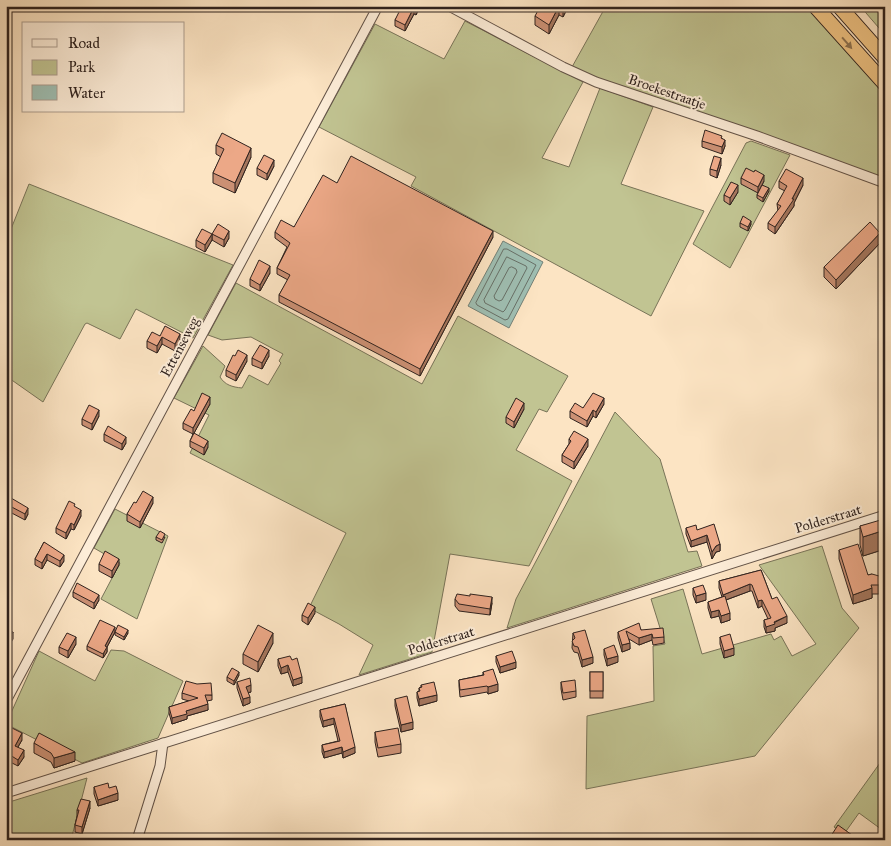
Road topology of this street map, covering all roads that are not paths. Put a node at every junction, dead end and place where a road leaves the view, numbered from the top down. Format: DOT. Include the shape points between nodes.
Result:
graph roads {
  1 [pos="378,6"];
  2 [pos="449,6"];
  3 [pos="815,6"];
  4 [pos="839,6"];
  5 [pos="885,58"];
  6 [pos="885,84"];
  7 [pos="885,183"];
  8 [pos="885,515"];
  9 [pos="6,701"];
  10 [pos="163,742"];
  11 [pos="6,793"];
  12 [pos="137,840"];
  1 -- 9 [label="street, Ettenseweg"];
  2 -- 7 [label="street, Broekestraatje" via="596,82"];
  3 -- 6 [label="highway, one-way"];
  4 -- 5 [label="highway"];
  8 -- 10 [label="street, Polderstraat"];
  10 -- 11 [label="street, Polderstraat"];
  10 -- 12 [label="street" via="160,766"];
}
